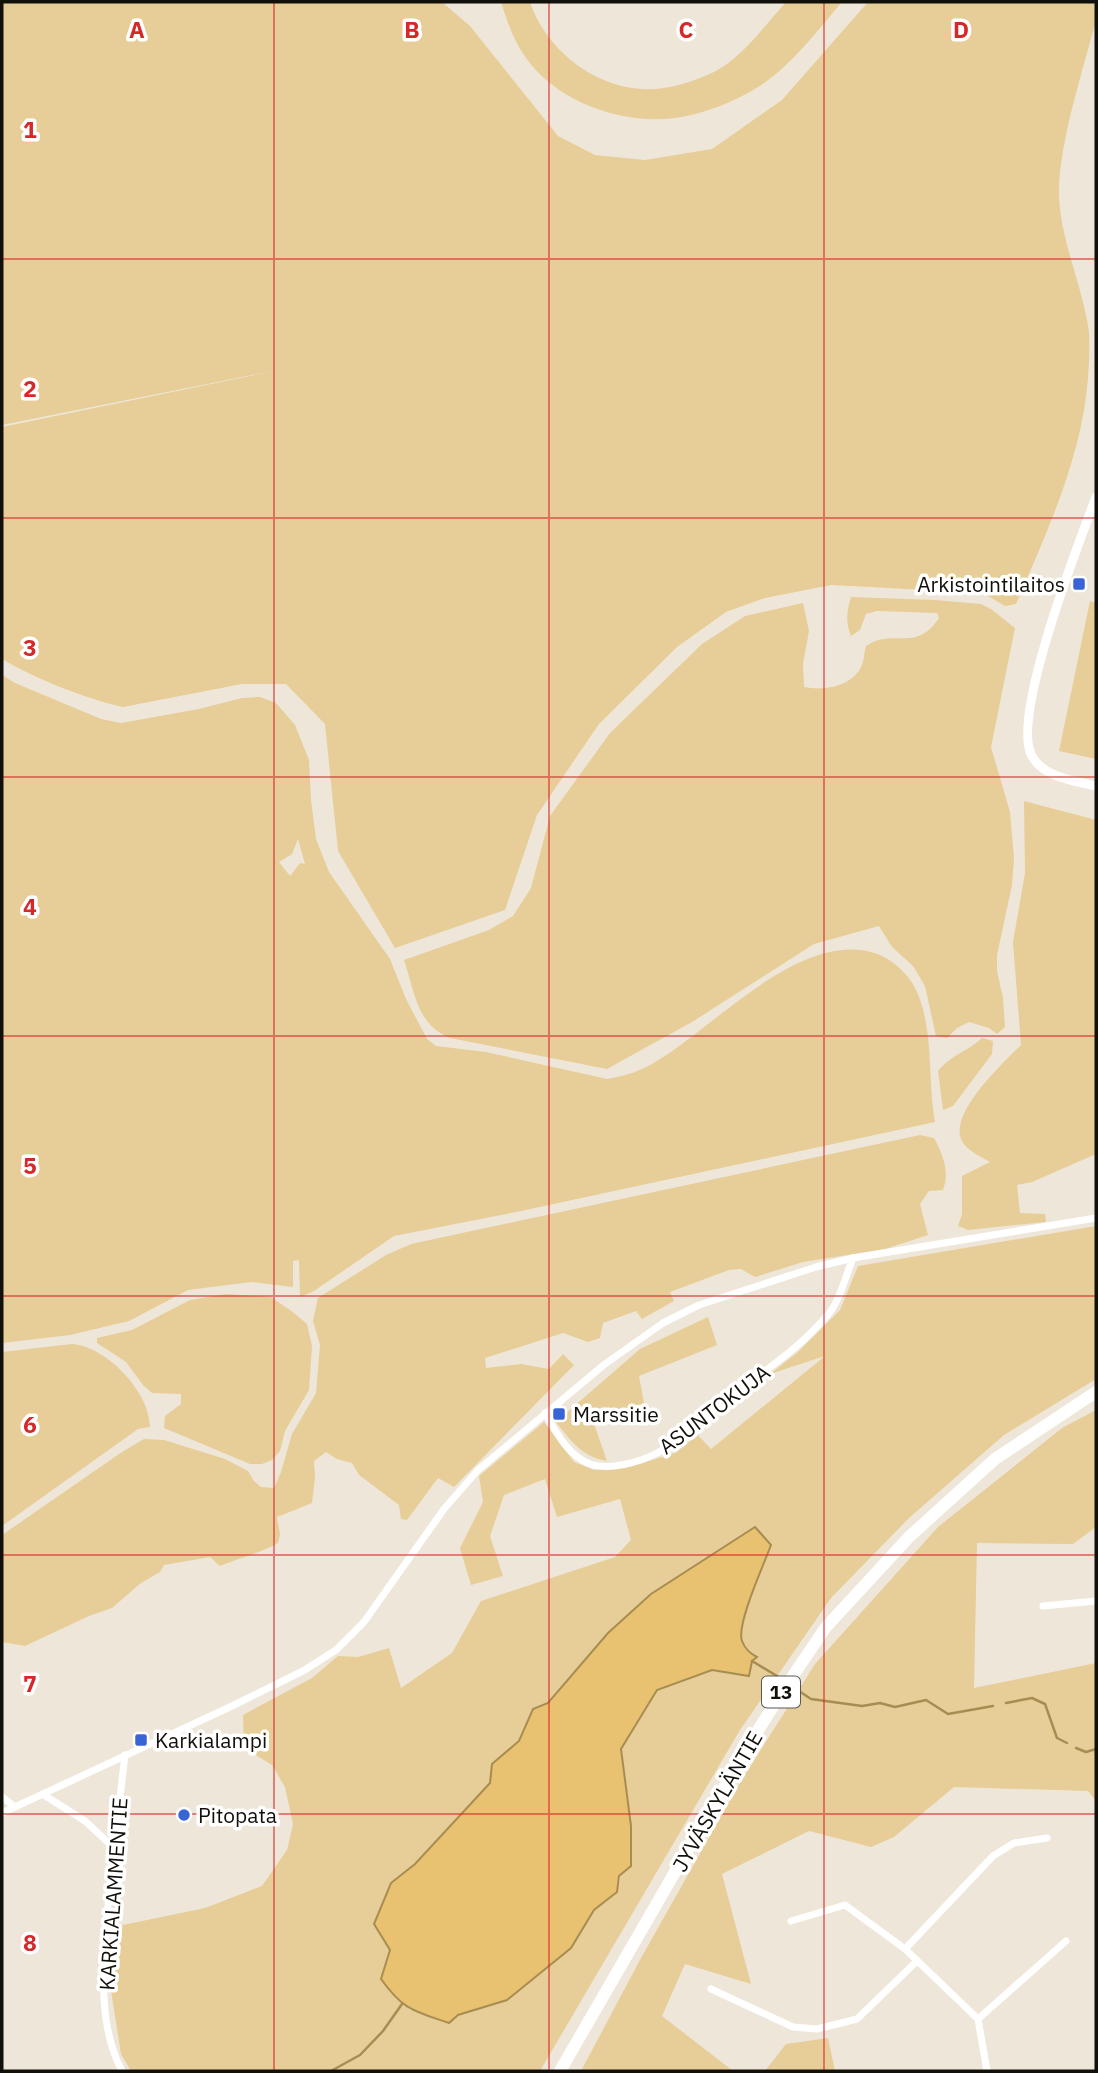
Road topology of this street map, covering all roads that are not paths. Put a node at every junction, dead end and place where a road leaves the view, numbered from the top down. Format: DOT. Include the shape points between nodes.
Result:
graph roads {
  1 [pos="1096,497"];
  2 [pos="1096,786"];
  3 [pos="1096,1218"];
  4 [pos="853,1258"];
  5 [pos="1096,1392"];
  6 [pos="545,1413"];
  7 [pos="1096,1601"];
  8 [pos="1043,1605"];
  9 [pos="125,1755"];
  10 [pos="44,1795"];
  11 [pos="2,1797"];
  12 [pos="16,1807"];
  13 [pos="2,1813"];
  14 [pos="1047,1839"];
  15 [pos="113,1847"];
  16 [pos="791,1921"];
  17 [pos="1066,1941"];
  18 [pos="905,1949"];
  19 [pos="917,1961"];
  20 [pos="711,1989"];
  21 [pos="978,2019"];
  22 [pos="122,2071"];
  23 [pos="560,2071"];
  24 [pos="987,2071"];
  1 -- 2 [label="street" via="1053,617 1026,735 1031,755 1041,767"];
  3 -- 4 [label="street"];
  4 -- 6 [label="street" via="699,1305 663,1323"];
  4 -- 6 [label="street, ASUNTOKUJA" via="832,1310 794,1349 658,1453 633,1462 591,1465 574,1456"];
  5 -- 23 [label="highway, JYVÄSKYLÄNTIE / 13" via="995,1459 909,1537 826,1627 745,1751"];
  6 -- 9 [label="street" via="478,1470 444,1509 364,1622 336,1650 303,1671"];
  7 -- 8 [label="street"];
  9 -- 10 [label="street"];
  9 -- 15 [label="street, KARKIALAMMENTIE"];
  10 -- 12 [label="street"];
  10 -- 15 [label="street" via="85,1821"];
  11 -- 12 [label="street"];
  12 -- 13 [label="street"];
  14 -- 18 [label="street" via="1014,1843 993,1856"];
  15 -- 22 [label="street, KARKIALAMMENTIE" via="103,1980 111,2044"];
  16 -- 18 [label="street" via="845,1905"];
  17 -- 21 [label="street"];
  18 -- 19 [label="street"];
  19 -- 20 [label="street" via="857,2019 817,2029 793,2027"];
  19 -- 21 [label="street"];
  21 -- 24 [label="street"];
}
